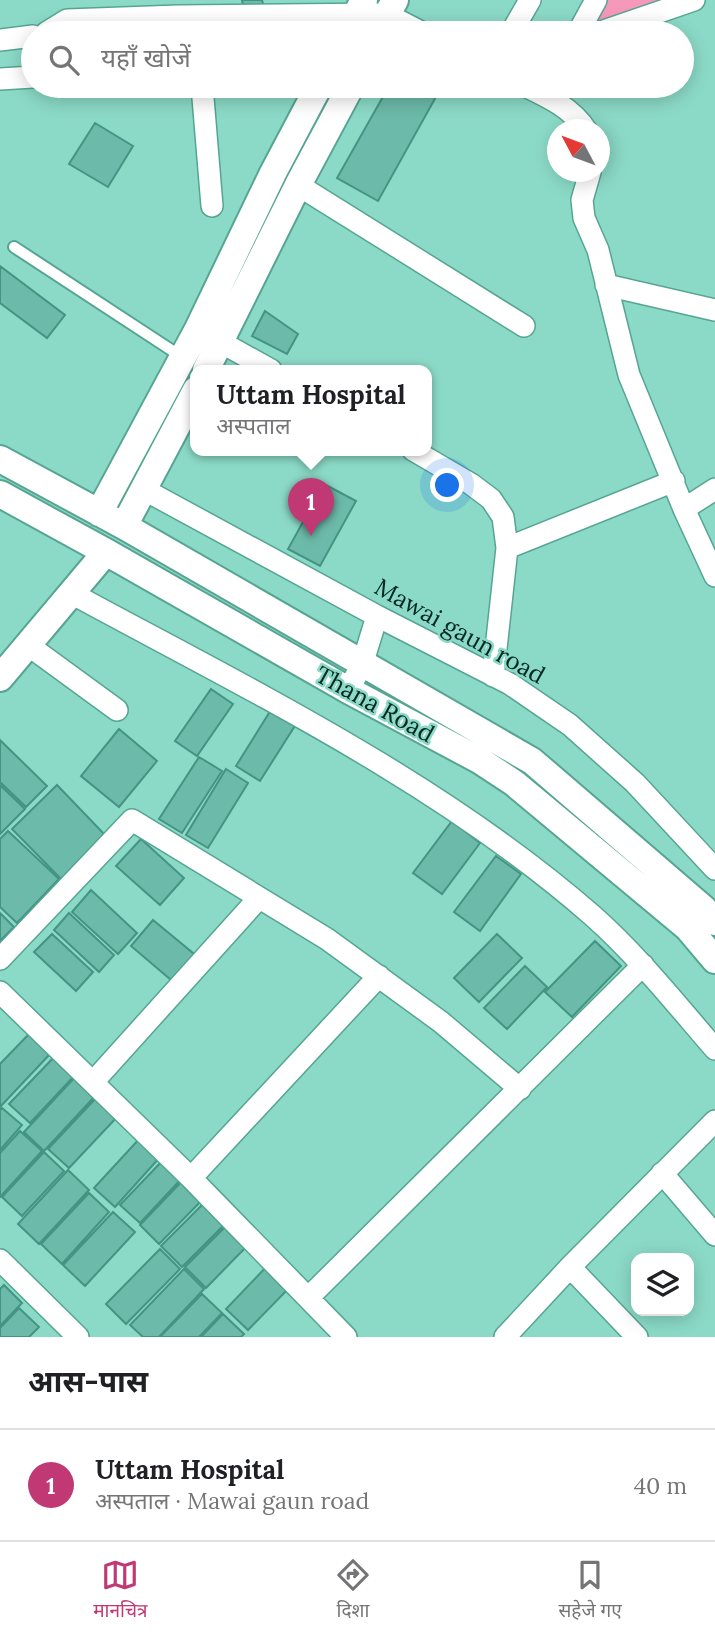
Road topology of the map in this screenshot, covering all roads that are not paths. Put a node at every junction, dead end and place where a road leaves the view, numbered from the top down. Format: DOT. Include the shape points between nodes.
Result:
graph roads {
  1 [pos="530,0"];
  2 [pos="596,0"];
  3 [pos="694,0"];
  4 [pos="355,16"];
  5 [pos="386,16"];
  6 [pos="65,21"];
  7 [pos="518,21"];
  8 [pos="585,21"];
  9 [pos="633,21"];
  10 [pos="21,37"];
  11 [pos="0,40"];
  12 [pos="21,78"];
  13 [pos="0,79"];
  14 [pos="203,98"];
  15 [pos="314,98"];
  16 [pos="345,98"];
  17 [pos="552,98"];
  18 [pos="579,119"];
  19 [pos="587,182"];
  20 [pos="298,185"];
  21 [pos="212,206"];
  22 [pos="14,247"];
  23 [pos="606,285"];
  24 [pos="715,310"];
  25 [pos="524,326"];
  26 [pos="198,329"];
  27 [pos="221,342"];
  28 [pos="182,357"];
  29 [pos="209,365"];
  30 [pos="262,365"];
  31 [pos="190,400"];
  32 [pos="423,456"];
  33 [pos="0,458"];
  34 [pos="674,481"];
  35 [pos="143,489"];
  36 [pos="715,489"];
  37 [pos="0,494"];
  38 [pos="684,509"];
  39 [pos="99,513"];
  40 [pos="124,526"];
  41 [pos="508,548"];
  42 [pos="106,552"];
  43 [pos="715,576"];
  44 [pos="71,593"];
  45 [pos="377,615"];
  46 [pos="28,645"];
  47 [pos="362,665"];
  48 [pos="493,676"];
  49 [pos="0,678"];
  50 [pos="348,690"];
  51 [pos="117,710"];
  52 [pos="715,869"];
  53 [pos="258,899"];
  54 [pos="715,922"];
  55 [pos="0,959"];
  56 [pos="715,960"];
  57 [pos="643,965"];
  58 [pos="379,976"];
  59 [pos="0,992"];
  60 [pos="715,1049"];
  61 [pos="94,1081"];
  62 [pos="520,1089"];
  63 [pos="715,1121"];
  64 [pos="662,1173"];
  65 [pos="191,1178"];
  66 [pos="715,1236"];
  67 [pos="0,1260"];
  68 [pos="570,1268"];
  69 [pos="309,1298"];
  70 [pos="75,1336"];
  71 [pos="345,1337"];
  72 [pos="505,1337"];
  73 [pos="637,1337"];
  1 -- 7 [label="street"];
  2 -- 8 [label="street"];
  3 -- 9 [label="street"];
  4 -- 5 [label="street"];
  4 -- 6 [label="street"];
  10 -- 11 [label="street"];
  12 -- 13 [label="street"];
  14 -- 21 [label="street"];
  15 -- 26 [label="street"];
  16 -- 20 [label="street"];
  17 -- 18 [label="street"];
  19 -- 23 [label="street" via="582,200 584,218"];
  20 -- 25 [label="street"];
  20 -- 27 [label="street"];
  22 -- 28 [label="lane"];
  23 -- 24 [label="street"];
  23 -- 34 [label="street" via="629,375"];
  26 -- 27 [label="street"];
  26 -- 28 [label="street"];
  27 -- 29 [label="street"];
  27 -- 30 [label="street"];
  28 -- 39 [label="street"];
  31 -- 35 [label="street"];
  32 -- 41 [label="street" via="491,499 503,517"];
  33 -- 39 [label="street, Thana Road"];
  34 -- 38 [label="street"];
  34 -- 41 [label="street"];
  35 -- 40 [label="street"];
  35 -- 45 [label="street, Mawai gaun road"];
  36 -- 38 [label="street"];
  37 -- 42 [label="street, Thana Road"];
  38 -- 43 [label="street"];
  39 -- 40 [label="street, Thana Road"];
  40 -- 47 [label="street, Thana Road"];
  41 -- 48 [label="street"];
  42 -- 44 [label="street"];
  42 -- 50 [label="street, Thana Road"];
  44 -- 46 [label="street"];
  44 -- 57 [label="street" via="310,723 461,815 528,862"];
  45 -- 47 [label="street"];
  45 -- 48 [label="street, Mawai gaun road"];
  46 -- 49 [label="street"];
  46 -- 51 [label="street"];
  47 -- 50 [label="street"];
  47 -- 54 [label="street, Thana Road" via="532,761"];
  48 -- 52 [label="street, Mawai gaun road" via="570,725 635,783"];
  50 -- 56 [label="street, Thana Road" via="514,783 688,928"];
  53 -- 55 [label="street" via="132,820"];
  53 -- 58 [label="street"];
  53 -- 61 [label="street"];
  57 -- 60 [label="street"];
  57 -- 62 [label="street"];
  58 -- 62 [label="street"];
  58 -- 65 [label="street"];
  59 -- 61 [label="street"];
  61 -- 65 [label="street"];
  62 -- 69 [label="street"];
  63 -- 64 [label="street"];
  64 -- 66 [label="street"];
  64 -- 68 [label="street"];
  65 -- 69 [label="street"];
  67 -- 70 [label="street"];
  68 -- 72 [label="street"];
  68 -- 73 [label="street"];
  69 -- 71 [label="street"];
}
